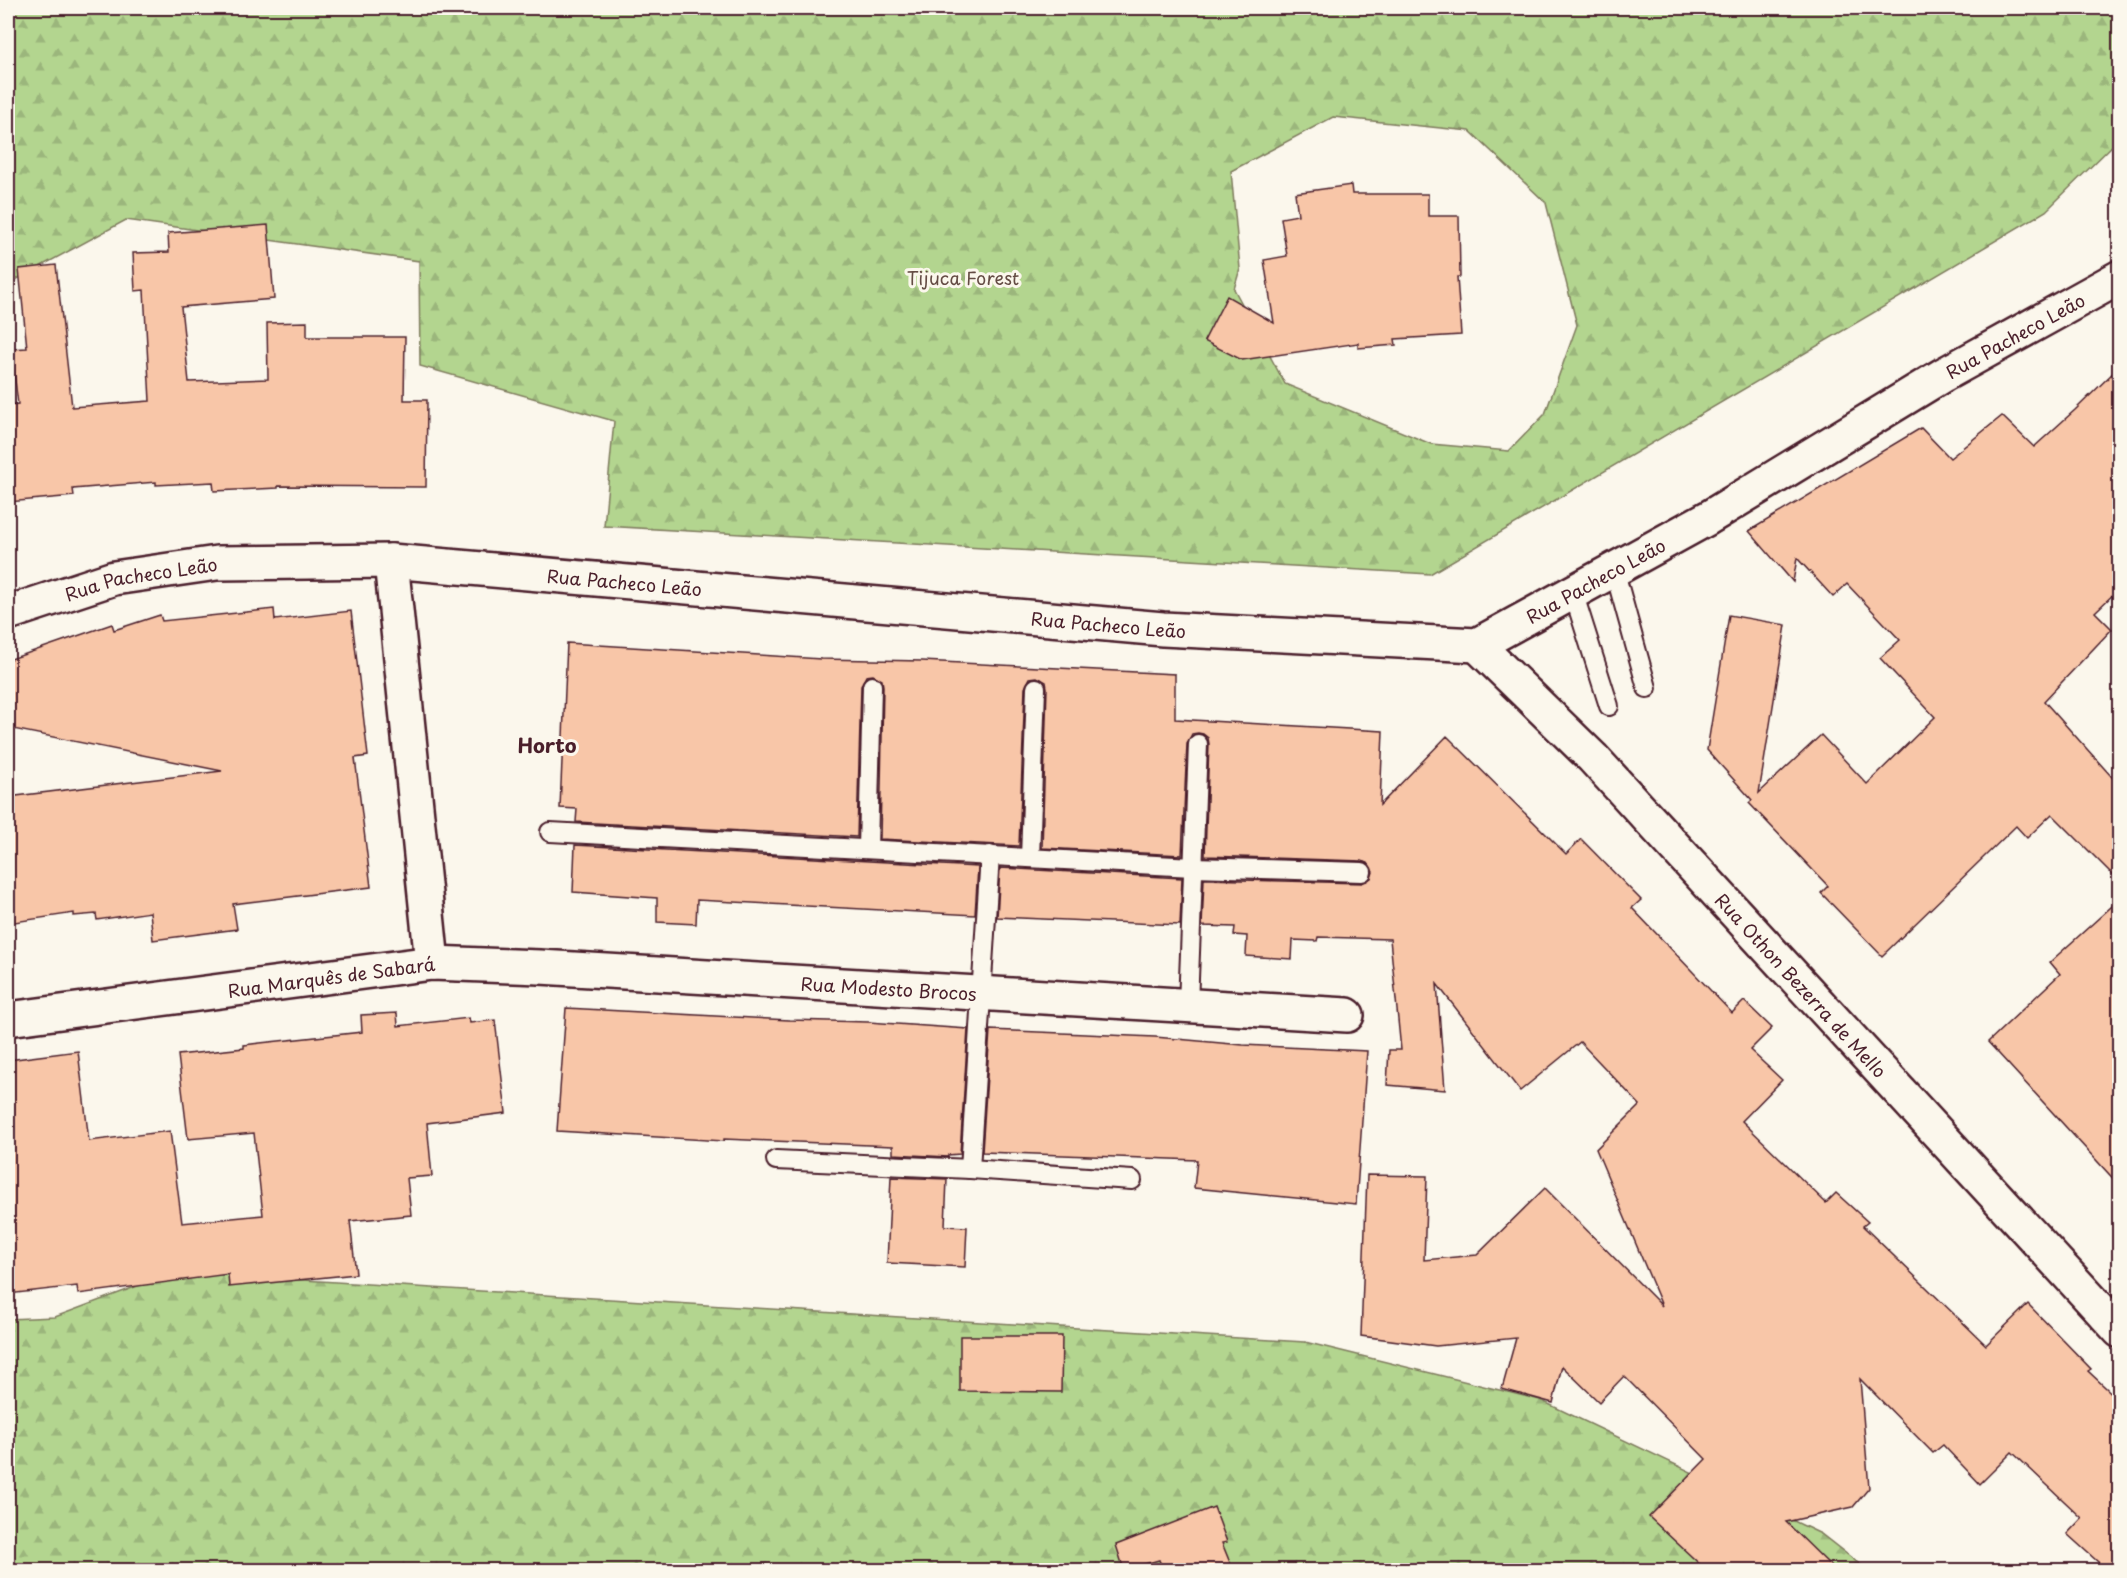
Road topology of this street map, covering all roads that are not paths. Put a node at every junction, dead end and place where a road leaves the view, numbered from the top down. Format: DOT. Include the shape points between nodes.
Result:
graph roads {
  1 [pos="2120,277"];
  2 [pos="391,561"];
  3 [pos="1614,569"];
  4 [pos="1573,592"];
  5 [pos="8,613"];
  6 [pos="1477,645"];
  7 [pos="872,686"];
  8 [pos="1036,687"];
  9 [pos="1647,688"];
  10 [pos="1609,706"];
  11 [pos="1198,744"];
  12 [pos="550,832"];
  13 [pos="868,849"];
  14 [pos="990,855"];
  15 [pos="1030,858"];
  16 [pos="1193,867"];
  17 [pos="1362,872"];
  18 [pos="432,963"];
  19 [pos="982,993"];
  20 [pos="1188,1005"];
  21 [pos="1347,1015"];
  22 [pos="8,1019"];
  23 [pos="776,1160"];
  24 [pos="970,1169"];
  25 [pos="1132,1180"];
  26 [pos="2120,1331"];
  1 -- 3 [label="street, Rua Pacheco Leão" via="1943,375 1708,518"];
  2 -- 5 [label="street, Rua Pacheco Leão" via="217,563 114,578"];
  2 -- 6 [label="street, Rua Pacheco Leão" via="1163,629"];
  2 -- 18 [label="street, Rua Marquês de Sabará"];
  3 -- 4 [label="street, Rua Pacheco Leão"];
  3 -- 9 [label="lane"];
  4 -- 6 [label="street, Rua Pacheco Leão"];
  4 -- 10 [label="lane"];
  6 -- 26 [label="street, Rua Othon Bezerra de Mello" via="1593,758"];
  7 -- 13 [label="lane"];
  8 -- 15 [label="lane"];
  11 -- 16 [label="lane"];
  12 -- 13 [label="lane"];
  13 -- 14 [label="lane"];
  14 -- 15 [label="lane"];
  14 -- 19 [label="lane"];
  15 -- 16 [label="lane"];
  16 -- 17 [label="lane"];
  16 -- 20 [label="lane"];
  18 -- 19 [label="street, Rua Modesto Brocos"];
  18 -- 22 [label="street, Rua Marquês de Sabará"];
  19 -- 20 [label="street, Rua Modesto Brocos"];
  19 -- 24 [label="lane"];
  20 -- 21 [label="street, Rua Modesto Brocos"];
  23 -- 24 [label="lane"];
  24 -- 25 [label="lane"];
}
